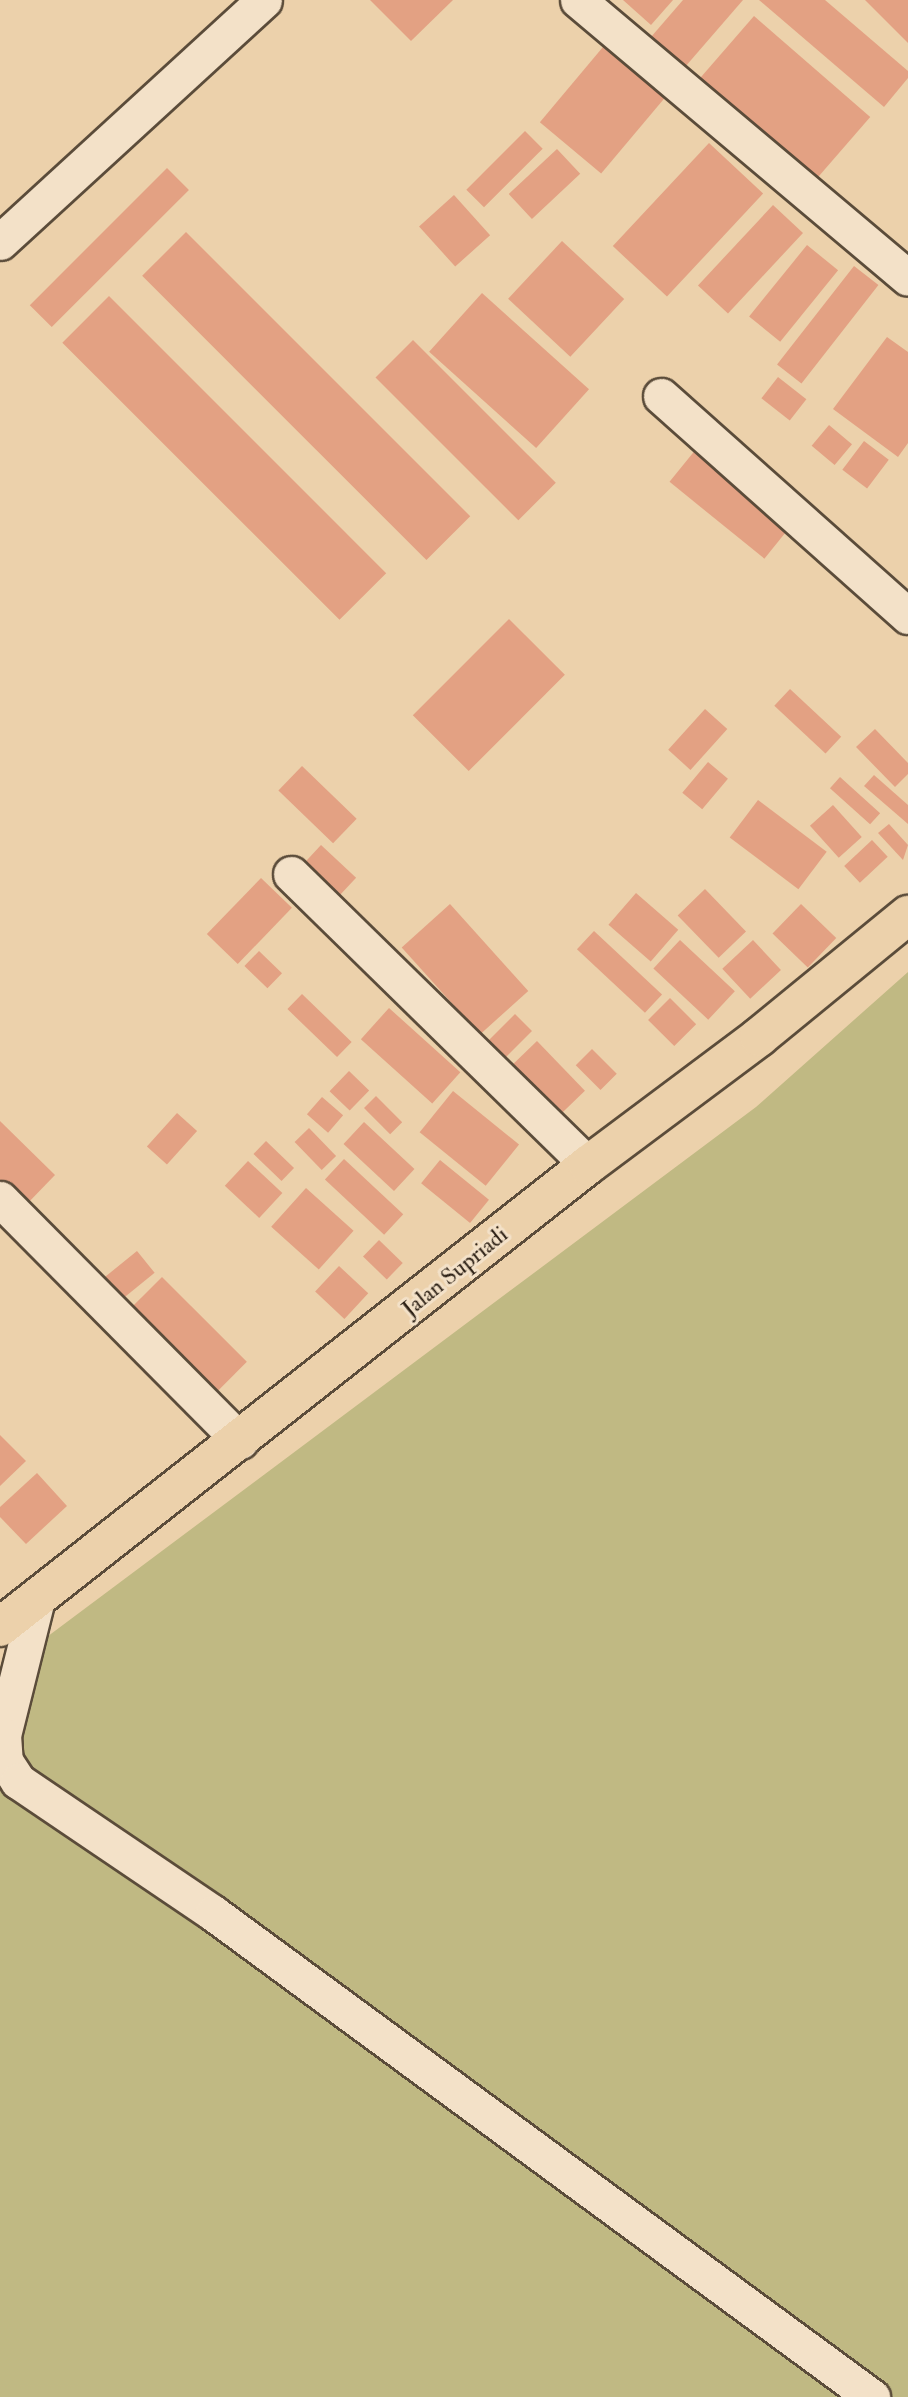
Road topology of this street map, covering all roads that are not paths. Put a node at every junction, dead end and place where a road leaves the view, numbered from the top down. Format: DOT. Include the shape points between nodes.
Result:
graph roads {
  1 [pos="264,0"];
  2 [pos="578,0"];
  3 [pos="0,242"];
  4 [pos="908,278"];
  5 [pos="661,396"];
  6 [pos="908,616"];
  7 [pos="291,874"];
  8 [pos="908,915"];
  9 [pos="588,1165"];
  10 [pos="0,1199"];
  11 [pos="240,1441"];
  12 [pos="37,1599"];
  13 [pos="0,1627"];
  14 [pos="872,2397"];
  1 -- 3 [label="street"];
  2 -- 4 [label="street"];
  5 -- 6 [label="street"];
  7 -- 9 [label="street"];
  8 -- 9 [label="main road, Jalan Supriadi" via="759,1037"];
  9 -- 11 [label="main road, Jalan Supriadi"];
  10 -- 11 [label="street"];
  11 -- 12 [label="main road, Jalan Supriadi"];
  12 -- 13 [label="main road, Jalan Supriadi"];
  12 -- 14 [label="street" via="3,1735 5,1761 18,1781 214,1913"];
}
